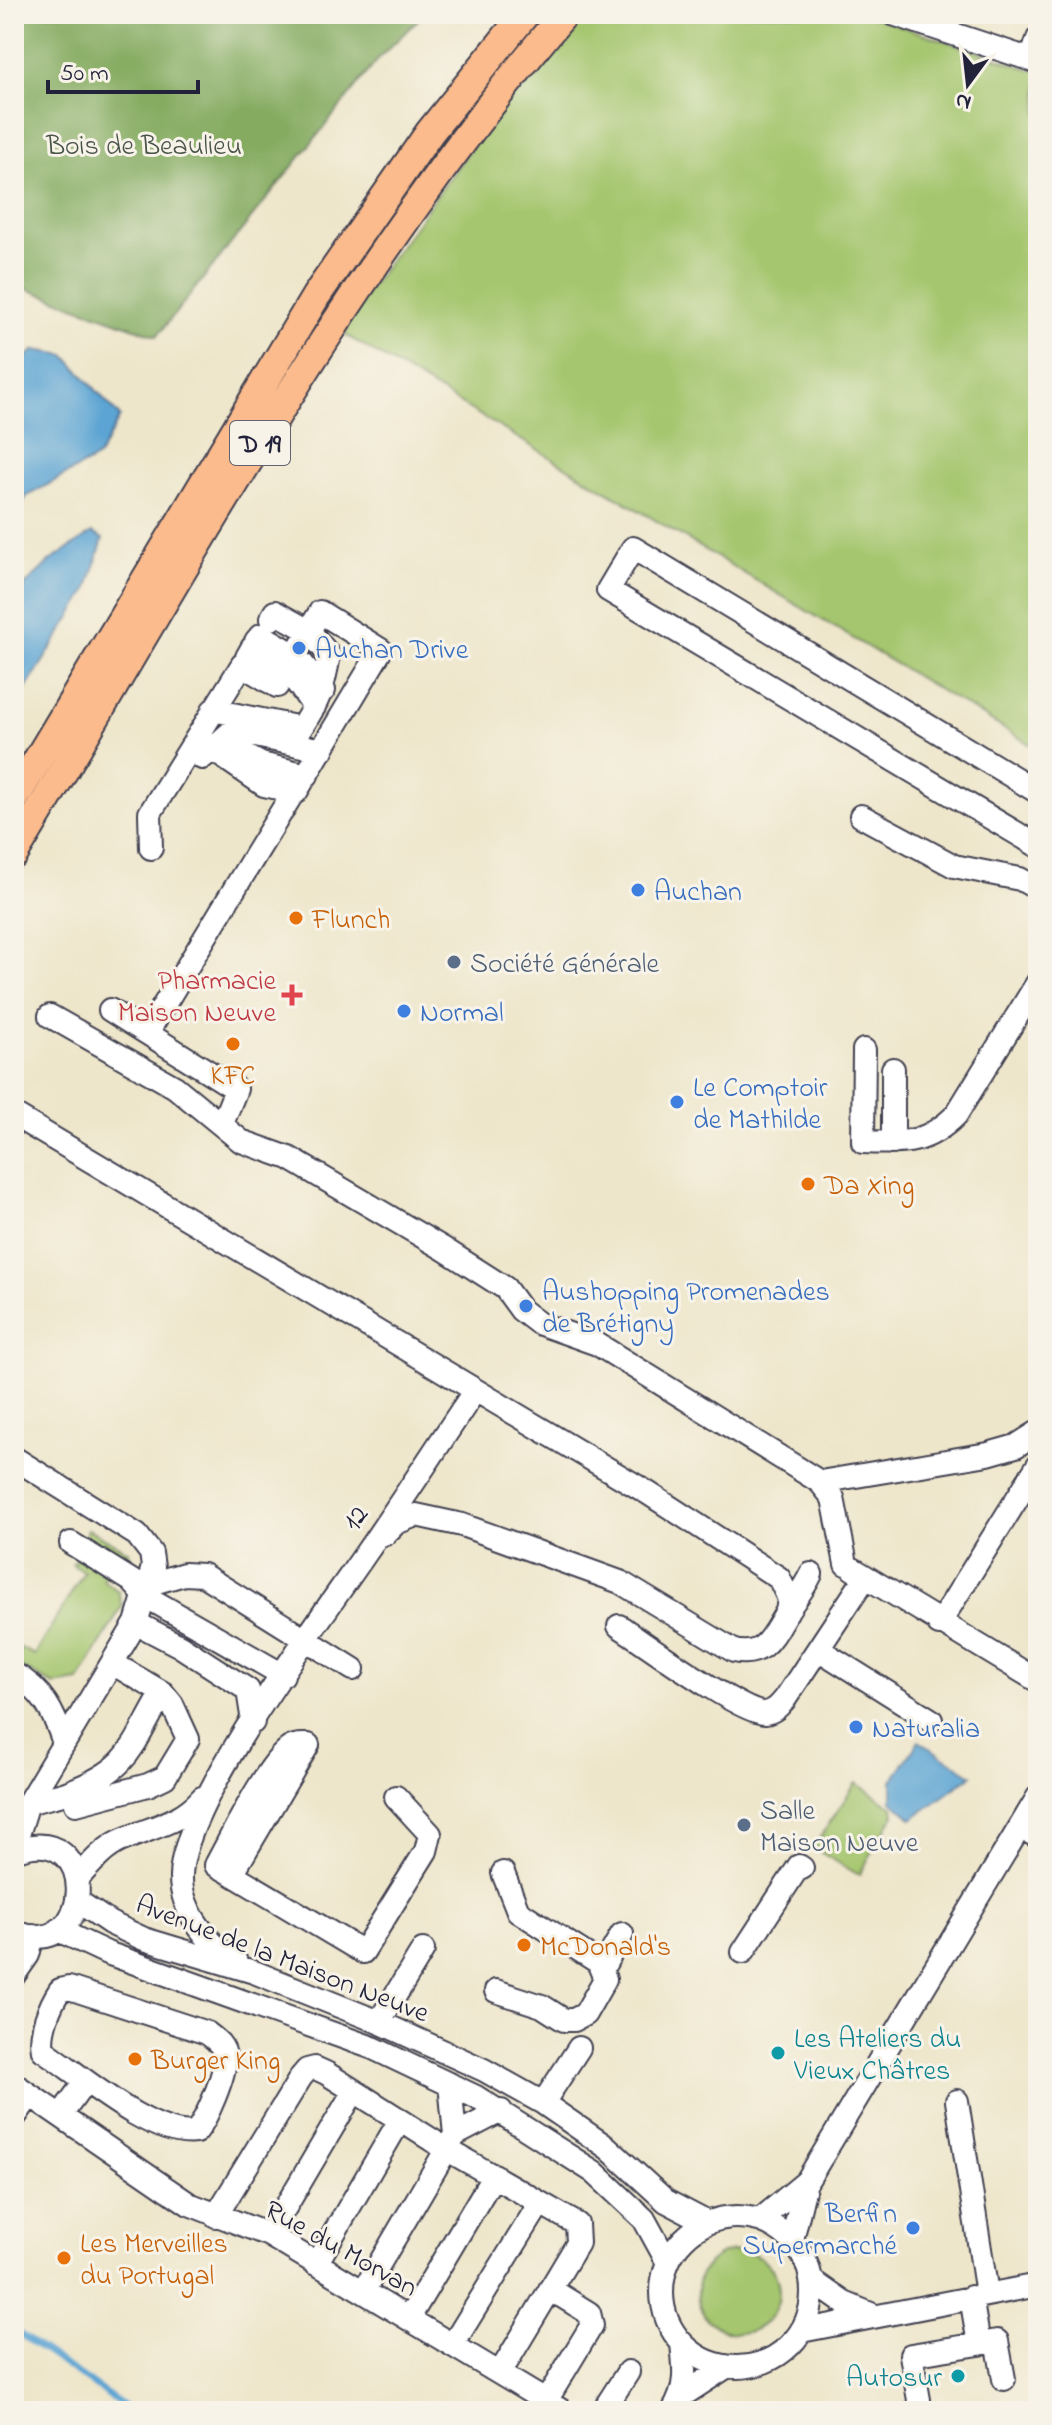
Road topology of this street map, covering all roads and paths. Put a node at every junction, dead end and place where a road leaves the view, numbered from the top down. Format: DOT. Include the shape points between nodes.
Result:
graph roads {
  1 [pos="525,14"];
  2 [pos="564,14"];
  3 [pos="585,14"];
  4 [pos="893,14"];
  5 [pos="534,50"];
  6 [pos="1036,54"];
  7 [pos="259,638"];
  8 [pos="296,653"];
  9 [pos="320,693"];
  10 [pos="213,710"];
  11 [pos="221,743"];
  12 [pos="309,771"];
  13 [pos="1038,792"];
  14 [pos="14,799"];
  15 [pos="170,816"];
  16 [pos="861,816"];
  17 [pos="1038,846"];
  18 [pos="151,848"];
  19 [pos="14,854"];
  20 [pos="1038,889"];
  21 [pos="1038,982"];
  22 [pos="110,1010"];
  23 [pos="50,1016"];
  24 [pos="147,1033"];
  25 [pos="864,1050"];
  26 [pos="893,1069"];
  27 [pos="14,1115"];
  28 [pos="222,1124"];
  29 [pos="893,1143"];
  30 [pos="474,1392"];
  31 [pos="1038,1432"];
  32 [pos="14,1458"];
  33 [pos="1038,1465"];
  34 [pos="820,1482"];
  35 [pos="71,1543"];
  36 [pos="367,1552"];
  37 [pos="846,1564"];
  38 [pos="768,1570"];
  39 [pos="811,1574"];
  40 [pos="865,1578"];
  41 [pos="148,1590"];
  42 [pos="787,1612"];
  43 [pos="136,1623"];
  44 [pos="939,1624"];
  45 [pos="619,1626"];
  46 [pos="307,1638"];
  47 [pos="818,1649"];
  48 [pos="112,1663"];
  49 [pos="353,1669"];
  50 [pos="14,1674"];
  51 [pos="283,1675"];
  52 [pos="1038,1681"];
  53 [pos="163,1693"];
  54 [pos="931,1720"];
  55 [pos="253,1722"];
  56 [pos="64,1743"];
  57 [pos="308,1745"];
  58 [pos="212,1787"];
  59 [pos="396,1797"];
  60 [pos="1038,1797"];
  61 [pos="30,1805"];
  62 [pos="1029,1832"];
  63 [pos="14,1849"];
  64 [pos="802,1868"];
  65 [pos="503,1873"];
  66 [pos="78,1878"];
  67 [pos="79,1902"];
  68 [pos="58,1930"];
  69 [pos="23,1933"];
  70 [pos="622,1934"];
  71 [pos="423,1950"];
  72 [pos="743,1952"];
  73 [pos="602,1969"];
  74 [pos="254,1972"];
  75 [pos="14,1975"];
  76 [pos="496,1991"];
  77 [pos="379,2022"];
  78 [pos="579,2048"];
  79 [pos="85,2082"];
  80 [pos="450,2084"];
  81 [pos="22,2090"];
  82 [pos="354,2091"];
  83 [pos="957,2101"];
  84 [pos="543,2103"];
  85 [pos="501,2111"];
  86 [pos="61,2115"];
  87 [pos="14,2118"];
  88 [pos="400,2120"];
  89 [pos="450,2142"];
  90 [pos="494,2175"];
  91 [pos="807,2181"];
  92 [pos="540,2203"];
  93 [pos="216,2216"];
  94 [pos="760,2220"];
  95 [pos="706,2222"];
  96 [pos="269,2235"];
  97 [pos="792,2240"];
  98 [pos="667,2261"];
  99 [pos="316,2264"];
  100 [pos="811,2280"];
  101 [pos="1038,2285"];
  102 [pos="550,2289"];
  103 [pos="364,2290"];
  104 [pos="979,2296"];
  105 [pos="873,2315"];
  106 [pos="409,2318"];
  107 [pos="801,2331"];
  108 [pos="453,2344"];
  109 [pos="682,2344"];
  110 [pos="979,2344"];
  111 [pos="726,2367"];
  112 [pos="628,2372"];
  113 [pos="500,2373"];
  114 [pos="1004,2379"];
  115 [pos="919,2400"];
  116 [pos="678,2403"];
  117 [pos="554,2406"];
  118 [pos="603,2411"];
  1 -- 14 [label="main road, D 19" via="430,132 316,296"];
  2 -- 5 [label="main road, D 19"];
  3 -- 5 [label="main road"];
  4 -- 6 [label="street"];
  5 -- 19 [label="main road, D 19" via="447,158 340,315"];
  7 -- 8 [label="street"];
  7 -- 8 [label="street"];
  7 -- 8 [label="street" via="279,605 288,605"];
  7 -- 10 [label="street"];
  8 -- 9 [label="street"];
  8 -- 9 [label="street" via="329,655"];
  8 -- 12 [label="street" via="381,650"];
  9 -- 10 [label="street" via="301,728"];
  10 -- 18 [label="street" via="150,813"];
  11 -- 12 [label="street"];
  11 -- 12 [label="street" via="264,785"];
  11 -- 15 [label="street" via="192,765 169,805"];
  12 -- 24 [label="street"];
  13 -- 17 [label="street" via="633,548 608,590"];
  16 -- 20 [label="street" via="954,866 1020,879"];
  21 -- 29 [label="street" via="956,1115 924,1139"];
  22 -- 24 [label="street"];
  23 -- 28 [label="street" via="175,1087"];
  24 -- 28 [label="street" via="236,1089"];
  25 -- 29 [label="street" via="863,1142"];
  26 -- 29 [label="street"];
  27 -- 30 [label="street"];
  28 -- 34 [label="street" via="241,1141 289,1158 444,1249 505,1288 538,1323 597,1344"];
  30 -- 36 [label="street, 12"];
  30 -- 38 [label="street"];
  31 -- 34 [label="street" via="988,1454"];
  32 -- 41 [label="street" via="137,1535 151,1553"];
  33 -- 44 [label="street"];
  34 -- 37 [label="street" via="833,1498"];
  35 -- 41 [label="street"];
  36 -- 42 [label="street" via="396,1523 416,1515 438,1518 620,1582 745,1654 771,1641"];
  36 -- 46 [label="street, 12"];
  37 -- 39 [label="street"];
  37 -- 40 [label="street"];
  38 -- 39 [label="street" via="794,1578"];
  38 -- 42 [label="street" via="786,1590"];
  39 -- 42 [label="street"];
  40 -- 44 [label="street"];
  40 -- 47 [label="street"];
  41 -- 43 [label="street"];
  41 -- 46 [label="street" via="184,1574 203,1575"];
  41 -- 51 [label="street"];
  43 -- 48 [label="street"];
  43 -- 55 [label="street" via="248,1690"];
  44 -- 52 [label="street"];
  45 -- 47 [label="street" via="741,1705 765,1713 776,1710"];
  46 -- 49 [label="street"];
  46 -- 51 [label="street, 12"];
  47 -- 54 [label="street" via="877,1680"];
  48 -- 53 [label="street"];
  48 -- 56 [label="street"];
  50 -- 56 [label="street" via="44,1698"];
  51 -- 55 [label="street, 12"];
  53 -- 61 [label="street" via="119,1768 103,1779"];
  53 -- 61 [label="street" via="188,1739 165,1777 70,1805"];
  55 -- 58 [label="street, 12"];
  56 -- 61 [label="street"];
  57 -- 59 [label="street" via="286,1751 216,1865 363,1952 426,1851 430,1834"];
  58 -- 66 [label="street" via="172,1823 118,1842"];
  58 -- 74 [label="street" via="186,1844 181,1880 190,1911 210,1940"];
  60 -- 62 [label="street"];
  61 -- 63 [label="street"];
  62 -- 91 [label="street"];
  63 -- 66 [label="street" via="52,1849"];
  64 -- 72 [label="street"];
  65 -- 73 [label="street" via="518,1911"];
  66 -- 67 [label="street"];
  67 -- 68 [label="street"];
  67 -- 74 [label="street, Avenue de la Maison Neuve" via="144,1939"];
  68 -- 69 [label="street"];
  68 -- 80 [label="street, Avenue de la Maison Neuve" via="107,1953 359,2042"];
  69 -- 75 [label="street" via="28,1955"];
  70 -- 73 [label="street"];
  71 -- 77 [label="street"];
  73 -- 76 [label="street" via="600,1990 585,2014 574,2020"];
  74 -- 77 [label="street, Avenue de la Maison Neuve"];
  77 -- 84 [label="street, Avenue de la Maison Neuve"];
  78 -- 84 [label="street"];
  79 -- 79 [label="street" via="43,2050 40,2040 55,1998 69,1988 207,2033 221,2043 225,2058 206,2119 196,2132 182,2134"];
  79 -- 86 [label="street"];
  80 -- 85 [label="street, Avenue de la Maison Neuve"];
  80 -- 89 [label="street" via="455,2106"];
  81 -- 86 [label="street, Rue du Morvan"];
  81 -- 87 [label="street"];
  82 -- 88 [label="street"];
  82 -- 93 [label="street" via="326,2073 307,2070"];
  82 -- 96 [label="street"];
  83 -- 104 [label="street"];
  84 -- 95 [label="street, Avenue de la Maison Neuve" via="608,2148 666,2201"];
  85 -- 89 [label="street"];
  85 -- 98 [label="street, Avenue de la Maison Neuve" via="594,2172 644,2219"];
  86 -- 93 [label="street, Rue du Morvan" via="189,2204"];
  88 -- 89 [label="street"];
  88 -- 99 [label="street"];
  89 -- 90 [label="street"];
  89 -- 103 [label="street"];
  90 -- 92 [label="street"];
  90 -- 106 [label="street"];
  91 -- 94 [label="street"];
  91 -- 97 [label="street"];
  92 -- 102 [label="street" via="577,2224 580,2234"];
  92 -- 108 [label="street"];
  93 -- 96 [label="street, Rue du Morvan"];
  94 -- 95 [label="street" via="742,2216"];
  94 -- 97 [label="street"];
  95 -- 98 [label="street" via="677,2245"];
  96 -- 99 [label="street, Rue du Morvan"];
  97 -- 100 [label="street"];
  98 -- 109 [label="street" via="661,2290 666,2319"];
  99 -- 103 [label="street, Rue du Morvan"];
  100 -- 105 [label="street"];
  100 -- 107 [label="street" via="811,2307"];
  101 -- 104 [label="street"];
  102 -- 113 [label="street"];
  102 -- 117 [label="street" via="589,2313 592,2325"];
  103 -- 106 [label="street, Rue du Morvan"];
  104 -- 105 [label="street"];
  104 -- 110 [label="street"];
  105 -- 107 [label="street"];
  106 -- 108 [label="street, Rue du Morvan"];
  107 -- 111 [label="street" via="769,2360"];
  108 -- 113 [label="street, Rue du Morvan"];
  109 -- 111 [label="street" via="702,2359"];
  109 -- 116 [label="street" via="686,2376"];
  110 -- 114 [label="street" via="997,2341"];
  110 -- 115 [label="street" via="911,2355"];
  111 -- 116 [label="street"];
  112 -- 118 [label="street"];
  113 -- 117 [label="street, Rue du Morvan"];
}
